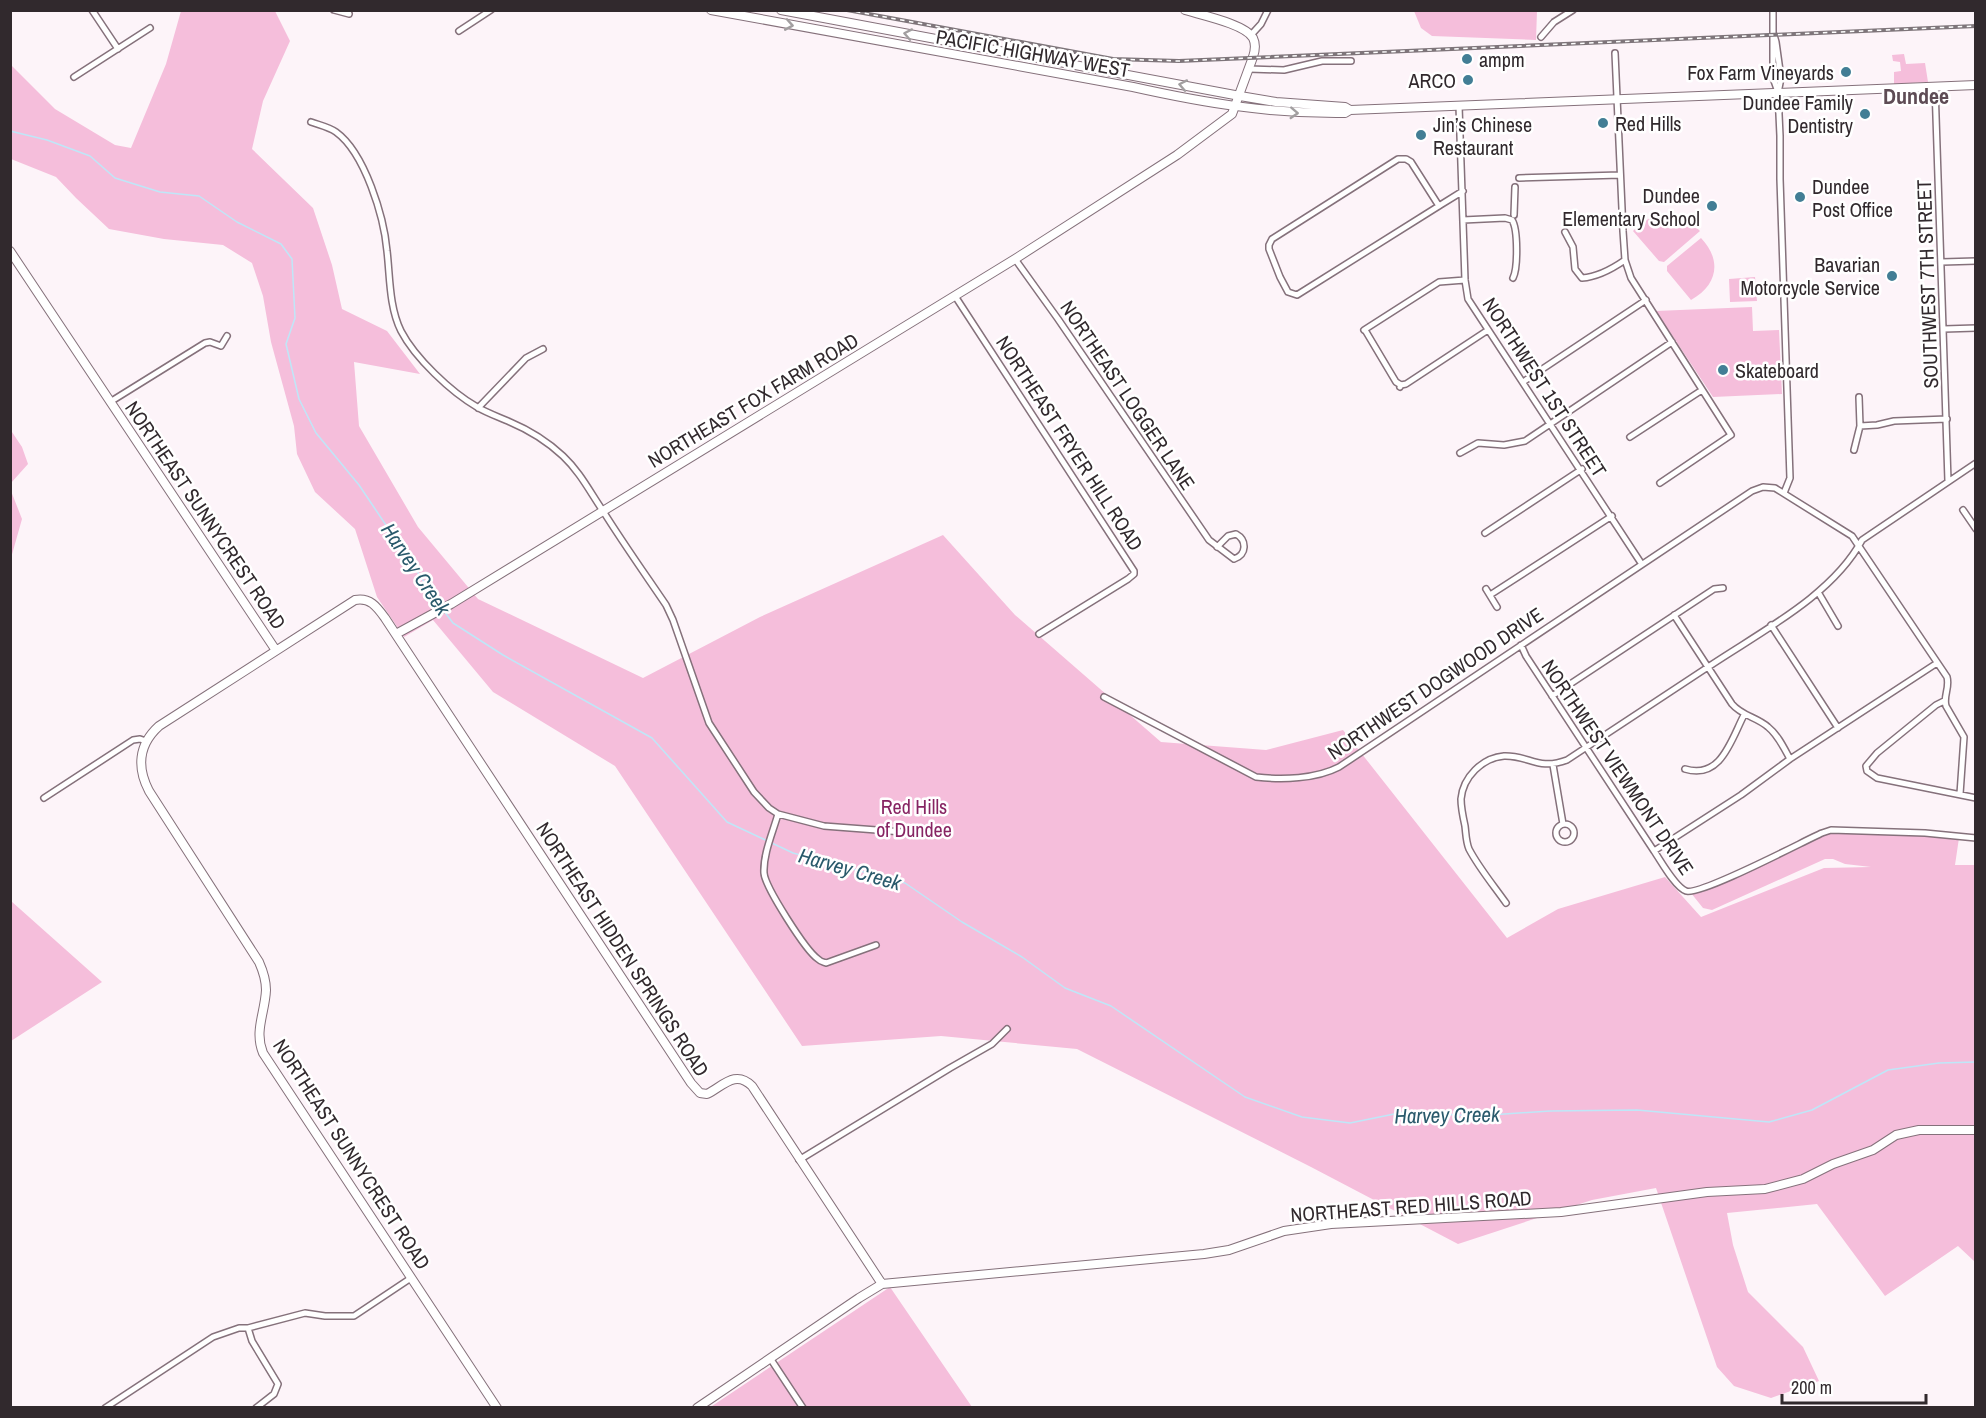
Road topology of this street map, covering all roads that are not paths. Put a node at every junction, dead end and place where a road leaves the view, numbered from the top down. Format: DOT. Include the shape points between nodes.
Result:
graph roads {
  1 [pos="92,10"];
  2 [pos="334,10"];
  3 [pos="492,10"];
  4 [pos="711,10"];
  5 [pos="781,10"];
  6 [pos="1185,10"];
  7 [pos="1268,10"];
  8 [pos="1573,10"];
  9 [pos="1773,10"];
  10 [pos="349,14"];
  11 [pos="150,28"];
  12 [pos="459,31"];
  13 [pos="1251,35"];
  14 [pos="1541,37"];
  15 [pos="118,49"];
  16 [pos="1615,53"];
  17 [pos="1351,61"];
  18 [pos="1249,69"];
  19 [pos="74,77"];
  20 [pos="1976,85"];
  21 [pos="1935,86"];
  22 [pos="1778,93"];
  23 [pos="1240,96"];
  24 [pos="1617,100"];
  25 [pos="1459,106"];
  26 [pos="1236,107"];
  27 [pos="1350,110"];
  28 [pos="311,122"];
  29 [pos="1620,175"];
  30 [pos="1519,178"];
  31 [pos="1515,187"];
  32 [pos="1462,190"];
  33 [pos="1439,206"];
  34 [pos="1514,215"];
  35 [pos="1463,220"];
  36 [pos="1565,232"];
  37 [pos="10,251"];
  38 [pos="1015,259"];
  39 [pos="1625,260"];
  40 [pos="1976,261"];
  41 [pos="1942,262"];
  42 [pos="1513,278"];
  43 [pos="1465,280"];
  44 [pos="956,296"];
  45 [pos="1646,300"];
  46 [pos="1976,328"];
  47 [pos="1488,330"];
  48 [pos="1944,330"];
  49 [pos="227,336"];
  50 [pos="1672,342"];
  51 [pos="543,349"];
  52 [pos="1523,382"];
  53 [pos="1702,390"];
  54 [pos="1859,397"];
  55 [pos="110,402"];
  56 [pos="478,408"];
  57 [pos="1947,419"];
  58 [pos="1551,424"];
  59 [pos="1860,426"];
  60 [pos="1630,437"];
  61 [pos="1854,450"];
  62 [pos="1460,453"];
  63 [pos="1976,463"];
  64 [pos="1582,469"];
  65 [pos="1948,482"];
  66 [pos="1660,483"];
  67 [pos="1784,493"];
  68 [pos="1963,510"];
  69 [pos="603,512"];
  70 [pos="1612,516"];
  71 [pos="1976,529"];
  72 [pos="1485,533"];
  73 [pos="1859,545"];
  74 [pos="1217,547"];
  75 [pos="1641,563"];
  76 [pos="1723,588"];
  77 [pos="1486,589"];
  78 [pos="1818,592"];
  79 [pos="1490,596"];
  80 [pos="1497,607"];
  81 [pos="1674,615"];
  82 [pos="1771,625"];
  83 [pos="1838,626"];
  84 [pos="396,634"];
  85 [pos="1039,634"];
  86 [pos="1521,645"];
  87 [pos="275,649"];
  88 [pos="1937,663"];
  89 [pos="1707,667"];
  90 [pos="1552,696"];
  91 [pos="1104,697"];
  92 [pos="1944,701"];
  93 [pos="1744,715"];
  94 [pos="1838,728"];
  95 [pos="146,741"];
  96 [pos="1586,747"];
  97 [pos="1791,759"];
  98 [pos="1552,765"];
  99 [pos="1685,769"];
  100 [pos="1960,794"];
  101 [pos="44,798"];
  102 [pos="1976,798"];
  103 [pos="778,814"];
  104 [pos="1563,824"];
  105 [pos="916,833"];
  106 [pos="1976,838"];
  107 [pos="1654,851"];
  108 [pos="1506,903"];
  109 [pos="876,945"];
  110 [pos="1007,1029"];
  111 [pos="1976,1130"];
  112 [pos="799,1160"];
  113 [pos="411,1278"];
  114 [pos="882,1284"];
  115 [pos="248,1328"];
  116 [pos="770,1358"];
  117 [pos="105,1407"];
  118 [pos="256,1407"];
  119 [pos="497,1407"];
  120 [pos="697,1407"];
  121 [pos="803,1407"];
  1 -- 15 [label="street"];
  2 -- 10 [label="street"];
  3 -- 12 [label="street"];
  4 -- 26 [label="main road, PACIFIC HIGHWAY WEST, one-way"];
  23 -- 5 [label="main road, PACIFIC HIGHWAY WEST, one-way"];
  6 -- 13 [label="street" via="1242,28"];
  7 -- 13 [label="street"];
  8 -- 14 [label="street" via="1554,22"];
  9 -- 22 [label="street" via="1781,78"];
  11 -- 15 [label="street"];
  13 -- 18 [label="street, NORTHEAST FOX FARM ROAD" via="1255,50"];
  15 -- 19 [label="street"];
  16 -- 24 [label="street"];
  17 -- 18 [label="street" via="1322,61 1284,70"];
  18 -- 23 [label="street, NORTHEAST FOX FARM ROAD"];
  20 -- 21 [label="main road, PACIFIC HIGHWAY WEST"];
  21 -- 22 [label="main road, PACIFIC HIGHWAY WEST"];
  21 -- 41 [label="street, SOUTHWEST 7TH STREET"];
  22 -- 24 [label="main road, PACIFIC HIGHWAY WEST"];
  22 -- 67 [label="street" via="1790,478"];
  23 -- 26 [label="street, NORTHEAST FOX FARM ROAD"];
  23 -- 27 [label="main road, PACIFIC HIGHWAY WEST"];
  24 -- 25 [label="main road, PACIFIC HIGHWAY WEST"];
  24 -- 29 [label="street"];
  25 -- 27 [label="main road, PACIFIC HIGHWAY WEST"];
  25 -- 32 [label="street, NORTHWEST 1ST STREET"];
  26 -- 27 [label="main road, PACIFIC HIGHWAY WEST, one-way" via="1304,113"];
  26 -- 38 [label="street, NORTHEAST FOX FARM ROAD" via="1229,117 1177,154"];
  28 -- 56 [label="street" via="342,137 375,196 386,236 394,309 401,332 444,381"];
  29 -- 30 [label="street"];
  29 -- 39 [label="street"];
  31 -- 34 [label="street"];
  32 -- 33 [label="street"];
  32 -- 35 [label="street, NORTHWEST 1ST STREET"];
  33 -- 33 [label="street" via="1298,295 1284,286 1269,245 1272,239 1398,159 1411,162"];
  35 -- 42 [label="street" via="1512,220 1516,270"];
  35 -- 43 [label="street, NORTHWEST 1ST STREET"];
  36 -- 39 [label="street" via="1574,247 1575,269 1582,278 1610,270"];
  37 -- 55 [label="street, NORTHEAST SUNNYCREST ROAD"];
  38 -- 44 [label="street, NORTHEAST FOX FARM ROAD"];
  38 -- 74 [label="street, NORTHEAST LOGGER LANE" via="1200,528"];
  39 -- 45 [label="street" via="1631,278"];
  40 -- 41 [label="street"];
  41 -- 48 [label="street, SOUTHWEST 7TH STREET"];
  43 -- 47 [label="street, NORTHWEST 1ST STREET" via="1468,298"];
  43 -- 47 [label="street" via="1435,284 1364,330 1400,386"];
  44 -- 69 [label="street, NORTHEAST FOX FARM ROAD"];
  44 -- 85 [label="street, NORTHEAST FRYER HILL ROAD" via="1134,571 1128,579"];
  45 -- 50 [label="street"];
  45 -- 52 [label="street"];
  46 -- 48 [label="street"];
  47 -- 52 [label="street, NORTHWEST 1ST STREET"];
  48 -- 57 [label="street, SOUTHWEST 7TH STREET"];
  49 -- 55 [label="street" via="221,346 205,343"];
  50 -- 53 [label="street"];
  50 -- 58 [label="street"];
  51 -- 56 [label="street" via="526,358"];
  52 -- 58 [label="street, NORTHWEST 1ST STREET"];
  53 -- 60 [label="street"];
  53 -- 66 [label="street" via="1731,435"];
  54 -- 59 [label="street"];
  55 -- 87 [label="street, NORTHEAST SUNNYCREST ROAD"];
  56 -- 69 [label="street" via="530,431 561,455 583,479"];
  57 -- 59 [label="street"];
  57 -- 65 [label="street, SOUTHWEST 7TH STREET"];
  58 -- 62 [label="street" via="1516,444 1478,443"];
  58 -- 64 [label="street, NORTHWEST 1ST STREET"];
  59 -- 61 [label="street"];
  63 -- 65 [label="street"];
  64 -- 70 [label="street, NORTHWEST 1ST STREET"];
  64 -- 72 [label="street"];
  65 -- 73 [label="street"];
  67 -- 73 [label="street" via="1847,533"];
  67 -- 75 [label="street, NORTHWEST DOGWOOD DRIVE" via="1763,487 1752,491"];
  68 -- 71 [label="street"];
  69 -- 84 [label="street, NORTHEAST FOX FARM ROAD"];
  69 -- 103 [label="street" via="670,612 699,699 715,733 754,792"];
  70 -- 75 [label="street, NORTHWEST 1ST STREET"];
  70 -- 79 [label="street"];
  73 -- 78 [label="street"];
  73 -- 88 [label="street"];
  74 -- 74 [label="street" via="1234,559 1245,550 1243,540 1236,534"];
  75 -- 86 [label="street, NORTHWEST DOGWOOD DRIVE"];
  76 -- 81 [label="street" via="1714,589"];
  77 -- 79 [label="street"];
  78 -- 82 [label="street"];
  78 -- 83 [label="street"];
  79 -- 80 [label="street"];
  81 -- 89 [label="street"];
  81 -- 90 [label="street"];
  82 -- 89 [label="street"];
  82 -- 94 [label="street"];
  84 -- 87 [label="street" via="371,602 359,598"];
  84 -- 112 [label="street, NORTHEAST HIDDEN SPRINGS ROAD" via="690,1083 707,1094 731,1080 741,1078 748,1082"];
  86 -- 90 [label="street, NORTHWEST VIEWMONT DRIVE"];
  86 -- 91 [label="street, NORTHWEST DOGWOOD DRIVE" via="1339,766 1316,774 1256,777"];
  87 -- 95 [label="street, NORTHEAST SUNNYCREST ROAD" via="159,726"];
  88 -- 92 [label="street" via="1948,682"];
  88 -- 94 [label="street"];
  89 -- 93 [label="street"];
  89 -- 96 [label="street"];
  90 -- 96 [label="street, NORTHWEST VIEWMONT DRIVE"];
  92 -- 100 [label="street" via="1964,737"];
  92 -- 100 [label="street" via="1866,766 1871,776 1877,778"];
  93 -- 97 [label="street" via="1771,729"];
  93 -- 99 [label="street" via="1718,763 1703,771"];
  94 -- 97 [label="street"];
  95 -- 101 [label="street" via="133,740"];
  95 -- 113 [label="street, NORTHEAST SUNNYCREST ROAD" via="140,766 149,791 263,971 266,990 259,1036 263,1053"];
  96 -- 98 [label="street"];
  96 -- 107 [label="street, NORTHWEST VIEWMONT DRIVE"];
  97 -- 107 [label="street"];
  98 -- 104 [label="street"];
  98 -- 108 [label="street" via="1496,757 1480,765 1463,790 1461,800 1469,848"];
  100 -- 102 [label="street"];
  103 -- 105 [label="street" via="824,826"];
  103 -- 109 [label="street" via="765,864 766,882 799,935 819,960 831,962"];
  106 -- 107 [label="street, NORTHWEST VIEWMONT DRIVE" via="1831,830 1691,892 1680,887"];
  110 -- 112 [label="street" via="992,1044"];
  111 -- 114 [label="street, NORTHEAST RED HILLS ROAD" via="1904,1132 1873,1150 1803,1179 1757,1190 1707,1192 1561,1212 1331,1224 1284,1231 1229,1250 1204,1254"];
  112 -- 114 [label="street, NORTHEAST HIDDEN SPRINGS ROAD"];
  113 -- 115 [label="street" via="354,1316 305,1312"];
  113 -- 119 [label="street, NORTHEAST SUNNYCREST ROAD"];
  114 -- 116 [label="street, NORTHEAST RED HILLS ROAD"];
  115 -- 117 [label="street" via="213,1337"];
  115 -- 118 [label="street" via="278,1384 274,1394"];
  116 -- 120 [label="street, NORTHEAST RED HILLS ROAD"];
  116 -- 121 [label="street"];
}
